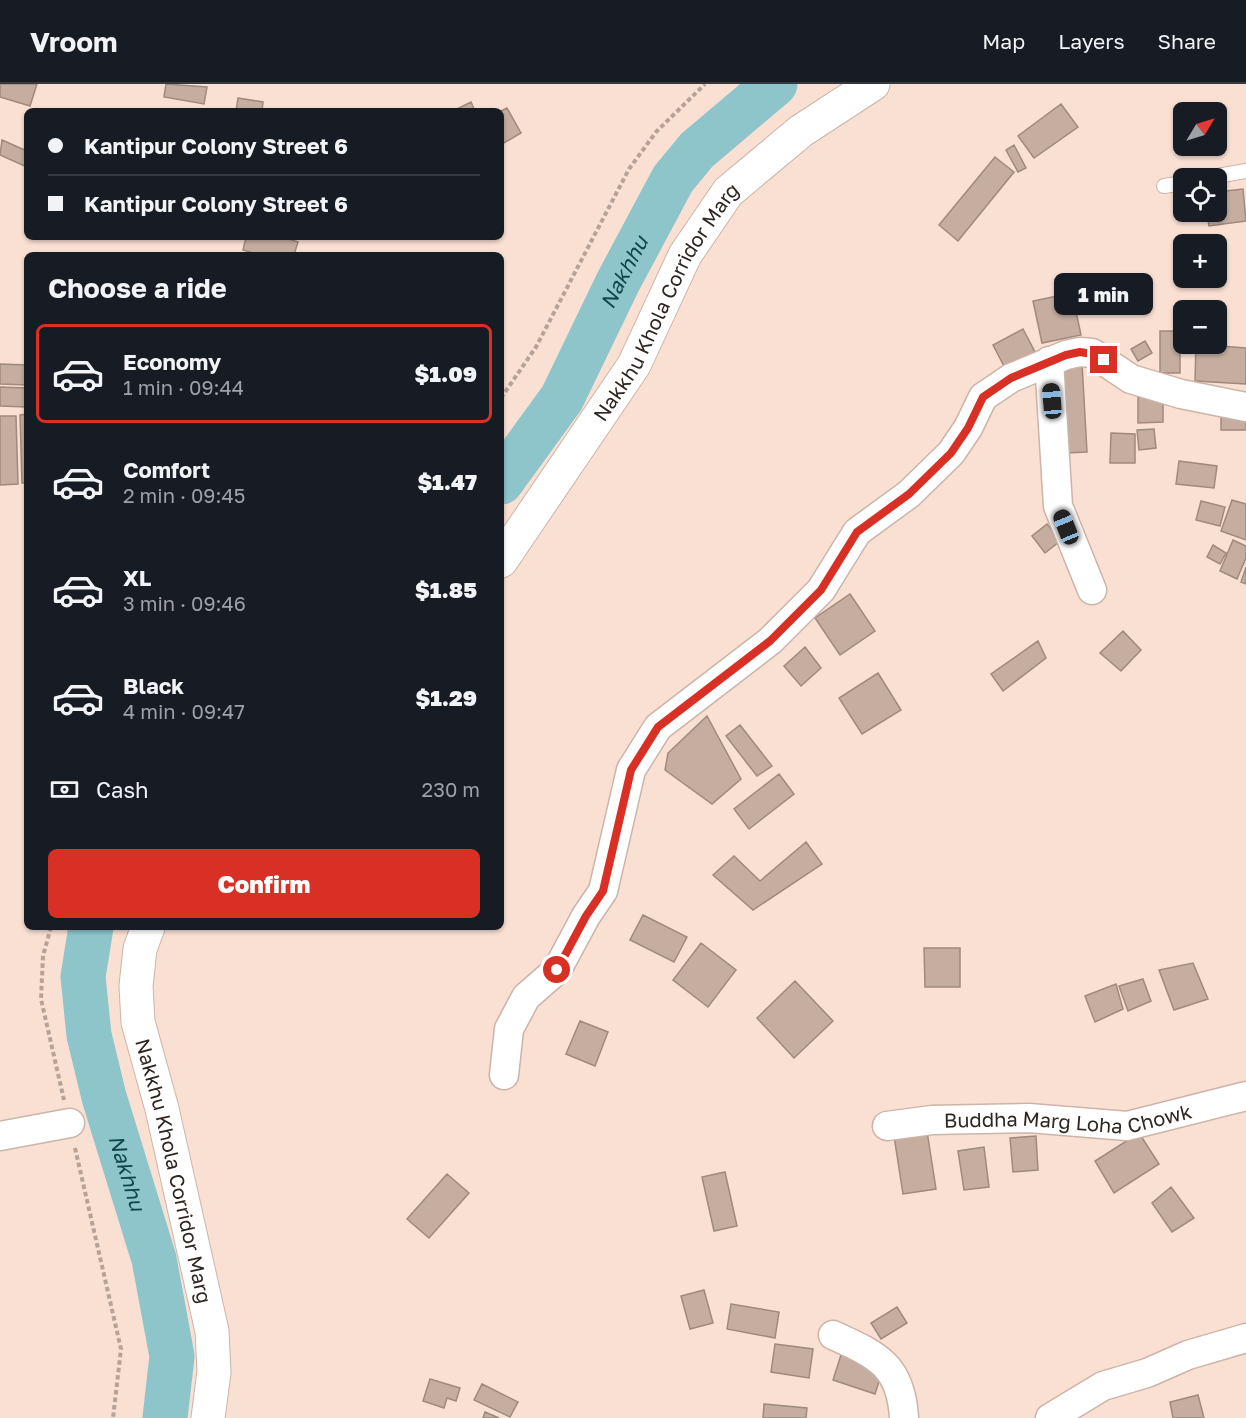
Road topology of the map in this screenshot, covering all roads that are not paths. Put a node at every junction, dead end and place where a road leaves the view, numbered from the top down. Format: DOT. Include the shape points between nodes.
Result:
graph roads {
  1 [pos="873,84"];
  2 [pos="1246,171"];
  3 [pos="1227,174"];
  4 [pos="1173,185"];
  5 [pos="1164,186"];
  6 [pos="1049,362"];
  7 [pos="1246,407"];
  8 [pos="504,557"];
  9 [pos="1092,590"];
  10 [pos="147,930"];
  11 [pos="504,1075"];
  12 [pos="1246,1096"];
  13 [pos="70,1124"];
  14 [pos="887,1126"];
  15 [pos="0,1136"];
  16 [pos="833,1335"];
  17 [pos="1246,1338"];
  18 [pos="208,1418"];
  19 [pos="904,1418"];
  20 [pos="1050,1418"];
  1 -- 8 [label="street, Nakkhu Khola Corridor Marg" via="801,131 728,192 685,255 634,365"];
  2 -- 3 [label="lane"];
  4 -- 5 [label="lane"];
  6 -- 7 [label="street" via="1080,352 1092,354 1131,379"];
  6 -- 9 [label="street" via="1058,506"];
  6 -- 11 [label="street" via="1011,378 983,397 951,453 909,494 857,532 821,590 770,641 658,727 631,770 603,891 557,970 526,997 509,1029"];
  10 -- 18 [label="street, Nakkhu Khola Corridor Marg" via="140,949 136,986 138,1022 162,1109 212,1331 214,1372"];
  12 -- 14 [label="street, Buddha Marg Loha Chowk" via="1127,1126 1029,1118 932,1120"];
  13 -- 15 [label="street"];
  16 -- 19 [label="street" via="868,1351 886,1365 898,1382"];
  17 -- 20 [label="street" via="1103,1386"];
}
